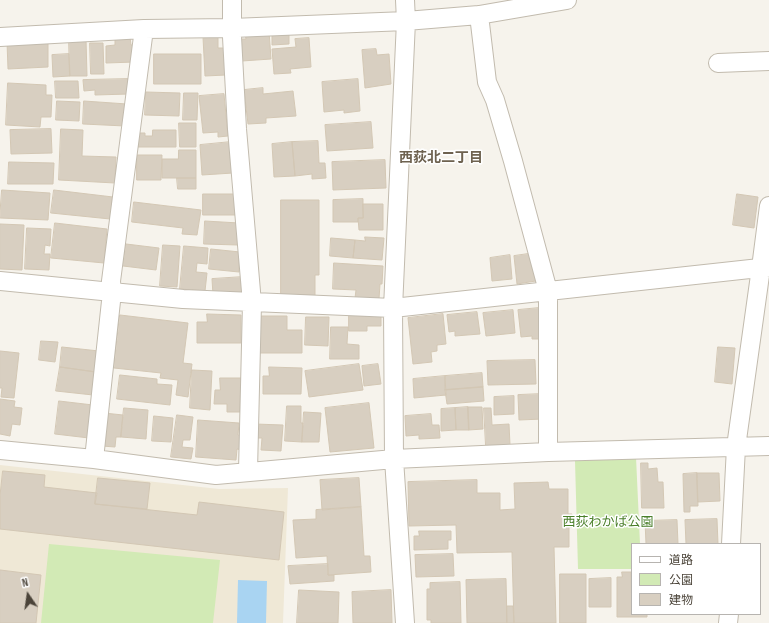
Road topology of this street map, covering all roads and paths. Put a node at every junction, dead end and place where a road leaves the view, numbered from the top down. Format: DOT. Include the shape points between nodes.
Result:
graph roads {
  1 [pos="232,0"];
  2 [pos="405,0"];
  3 [pos="567,0"];
  4 [pos="479,15"];
  5 [pos="406,21"];
  6 [pos="232,28"];
  7 [pos="144,29"];
  8 [pos="0,41"];
  9 [pos="769,61"];
  10 [pos="718,63"];
  11 [pos="769,206"];
  12 [pos="765,267"];
  13 [pos="0,281"];
  14 [pos="548,291"];
  15 [pos="112,292"];
  16 [pos="252,303"];
  17 [pos="393,308"];
  18 [pos="769,446"];
  19 [pos="736,447"];
  20 [pos="0,450"];
  21 [pos="548,452"];
  22 [pos="94,459"];
  23 [pos="394,459"];
  24 [pos="248,471"];
  25 [pos="732,543"];
  26 [pos="405,623"];
  1 -- 6 [label="street"];
  2 -- 5 [label="street"];
  3 -- 4 [label="street"];
  4 -- 5 [label="street"];
  4 -- 14 [label="street" via="487,82 513,160"];
  5 -- 6 [label="street"];
  5 -- 17 [label="street"];
  6 -- 7 [label="street"];
  6 -- 16 [label="street" via="237,129"];
  7 -- 8 [label="street"];
  7 -- 15 [label="street" via="111,281"];
  9 -- 10 [label="street"];
  11 -- 12 [label="street"];
  12 -- 14 [label="street"];
  12 -- 19 [label="street"];
  13 -- 15 [label="street"];
  14 -- 17 [label="street"];
  14 -- 21 [label="street"];
  15 -- 16 [label="street"];
  15 -- 22 [label="street"];
  16 -- 17 [label="street"];
  16 -- 24 [label="street"];
  17 -- 23 [label="street"];
  18 -- 19 [label="street"];
  19 -- 21 [label="street"];
  19 -- 25 [label="street"];
  20 -- 22 [label="street"];
  21 -- 23 [label="street"];
  22 -- 24 [label="street" via="216,475"];
  23 -- 24 [label="street"];
  23 -- 26 [label="street"];
}
